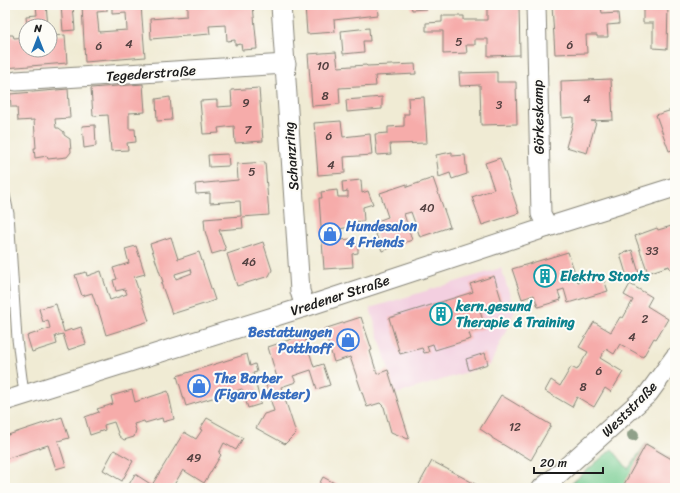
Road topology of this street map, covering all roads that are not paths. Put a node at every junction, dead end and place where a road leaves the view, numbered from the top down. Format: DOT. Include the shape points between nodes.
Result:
graph roads {
  1 [pos="281,5"];
  2 [pos="536,5"];
  3 [pos="286,64"];
  4 [pos="16,81"];
  5 [pos="675,187"];
  6 [pos="5,195"];
  7 [pos="548,227"];
  8 [pos="305,307"];
  9 [pos="675,357"];
  10 [pos="24,394"];
  11 [pos="5,401"];
  12 [pos="552,485"];
  1 -- 3 [label="street, Schanzring"];
  2 -- 7 [label="street, Görkeskamp" via="541,214"];
  3 -- 4 [label="street, Tegederstraße"];
  3 -- 8 [label="street, Schanzring" via="300,291"];
  5 -- 7 [label="street, Vredener Straße"];
  6 -- 10 [label="lane" via="9,214 17,339"];
  7 -- 8 [label="street, Vredener Straße"];
  8 -- 10 [label="street, Vredener Straße"];
  9 -- 12 [label="street, Weststraße" via="648,394"];
  10 -- 11 [label="street, Vredener Straße"];
}
